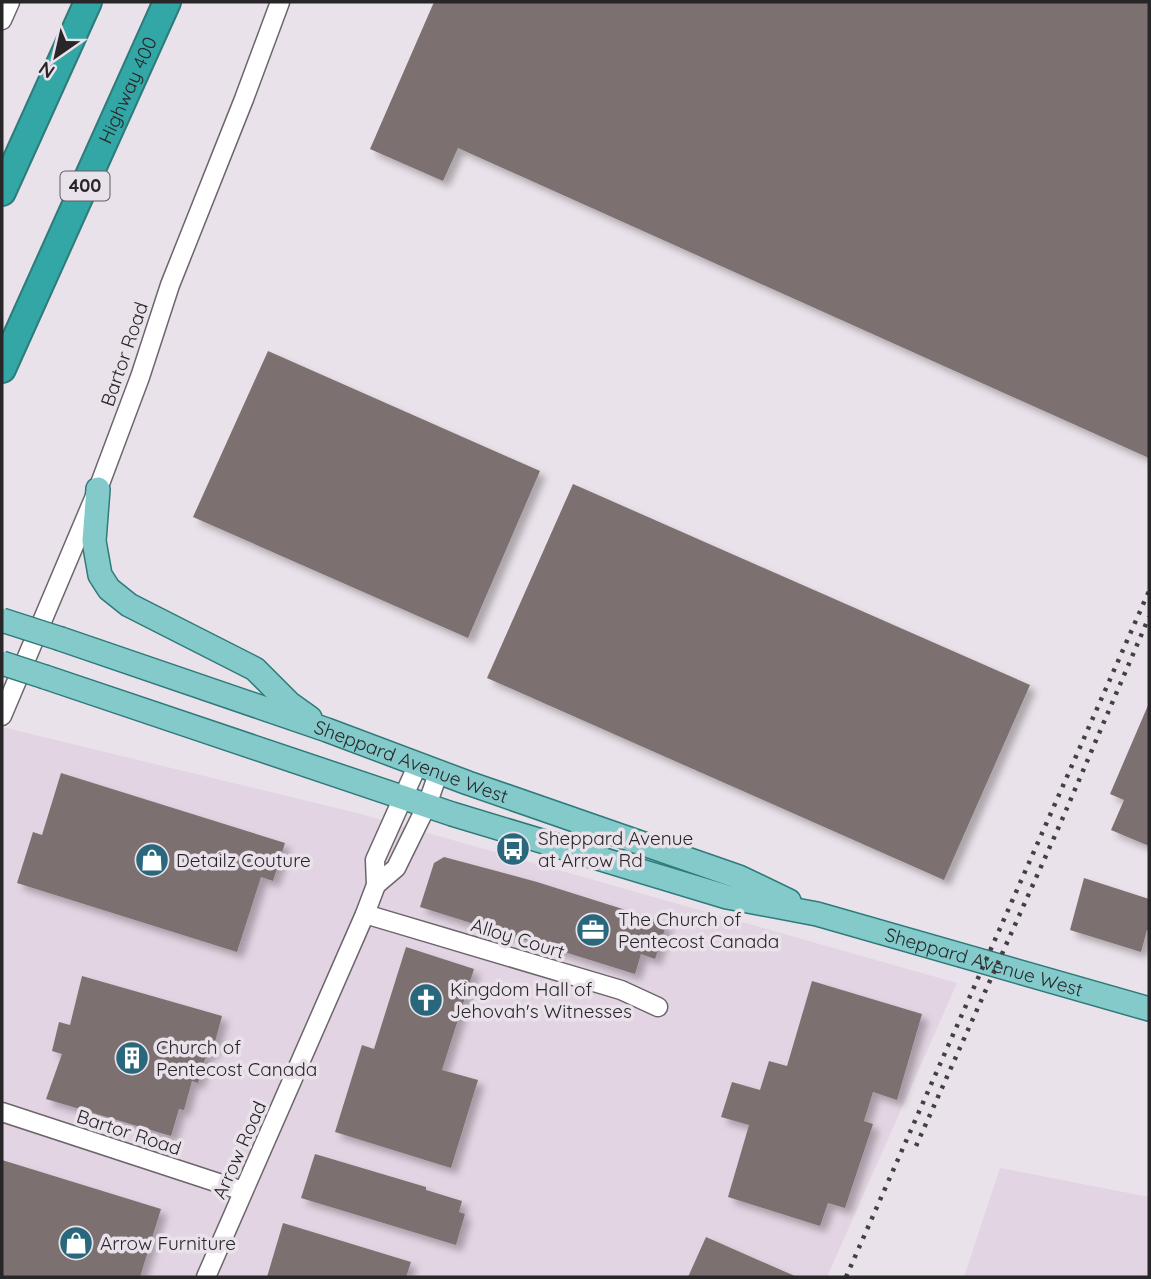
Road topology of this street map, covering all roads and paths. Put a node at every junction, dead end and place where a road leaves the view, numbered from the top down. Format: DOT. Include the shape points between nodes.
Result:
graph roads {
  1 [pos="10,2"];
  2 [pos="88,2"];
  3 [pos="167,2"];
  4 [pos="280,2"];
  5 [pos="2,20"];
  6 [pos="2,192"];
  7 [pos="2,369"];
  8 [pos="98,489"];
  9 [pos="2,620"];
  10 [pos="2,663"];
  11 [pos="2,716"];
  12 [pos="327,730"];
  13 [pos="428,768"];
  14 [pos="402,796"];
  15 [pos="427,805"];
  16 [pos="376,885"];
  17 [pos="365,914"];
  18 [pos="817,914"];
  19 [pos="658,1007"];
  20 [pos="1149,1009"];
  21 [pos="2,1112"];
  22 [pos="243,1191"];
  23 [pos="206,1277"];
  1 -- 5 [label="street"];
  2 -- 6 [label="highway"];
  3 -- 7 [label="highway, Highway 400 / 400"];
  4 -- 8 [label="street, Bartor Road" via="170,285"];
  8 -- 11 [label="street, Bartor Road"];
  8 -- 12 [label="main road" via="94,541 100,575 109,589 129,605 256,669 289,703"];
  9 -- 12 [label="main road, Sheppard Avenue West, bridge"];
  10 -- 14 [label="main road, Sheppard Avenue West, bridge"];
  12 -- 13 [label="main road, Sheppard Avenue West"];
  13 -- 14 [label="street, Arrow Road"];
  13 -- 15 [label="street, Arrow Road"];
  13 -- 18 [label="main road, Sheppard Avenue West" via="739,877"];
  14 -- 15 [label="main road, Sheppard Avenue West"];
  14 -- 16 [label="street, Arrow Road" via="375,860"];
  15 -- 16 [label="street, Arrow Road" via="396,868"];
  15 -- 18 [label="main road, Sheppard Avenue West" via="727,897"];
  16 -- 17 [label="street, Arrow Road"];
  17 -- 19 [label="street, Alloy Court" via="621,990"];
  17 -- 22 [label="street, Arrow Road"];
  18 -- 20 [label="main road, Sheppard Avenue West"];
  21 -- 22 [label="street, Bartor Road"];
  22 -- 23 [label="street, Arrow Road"];
}
